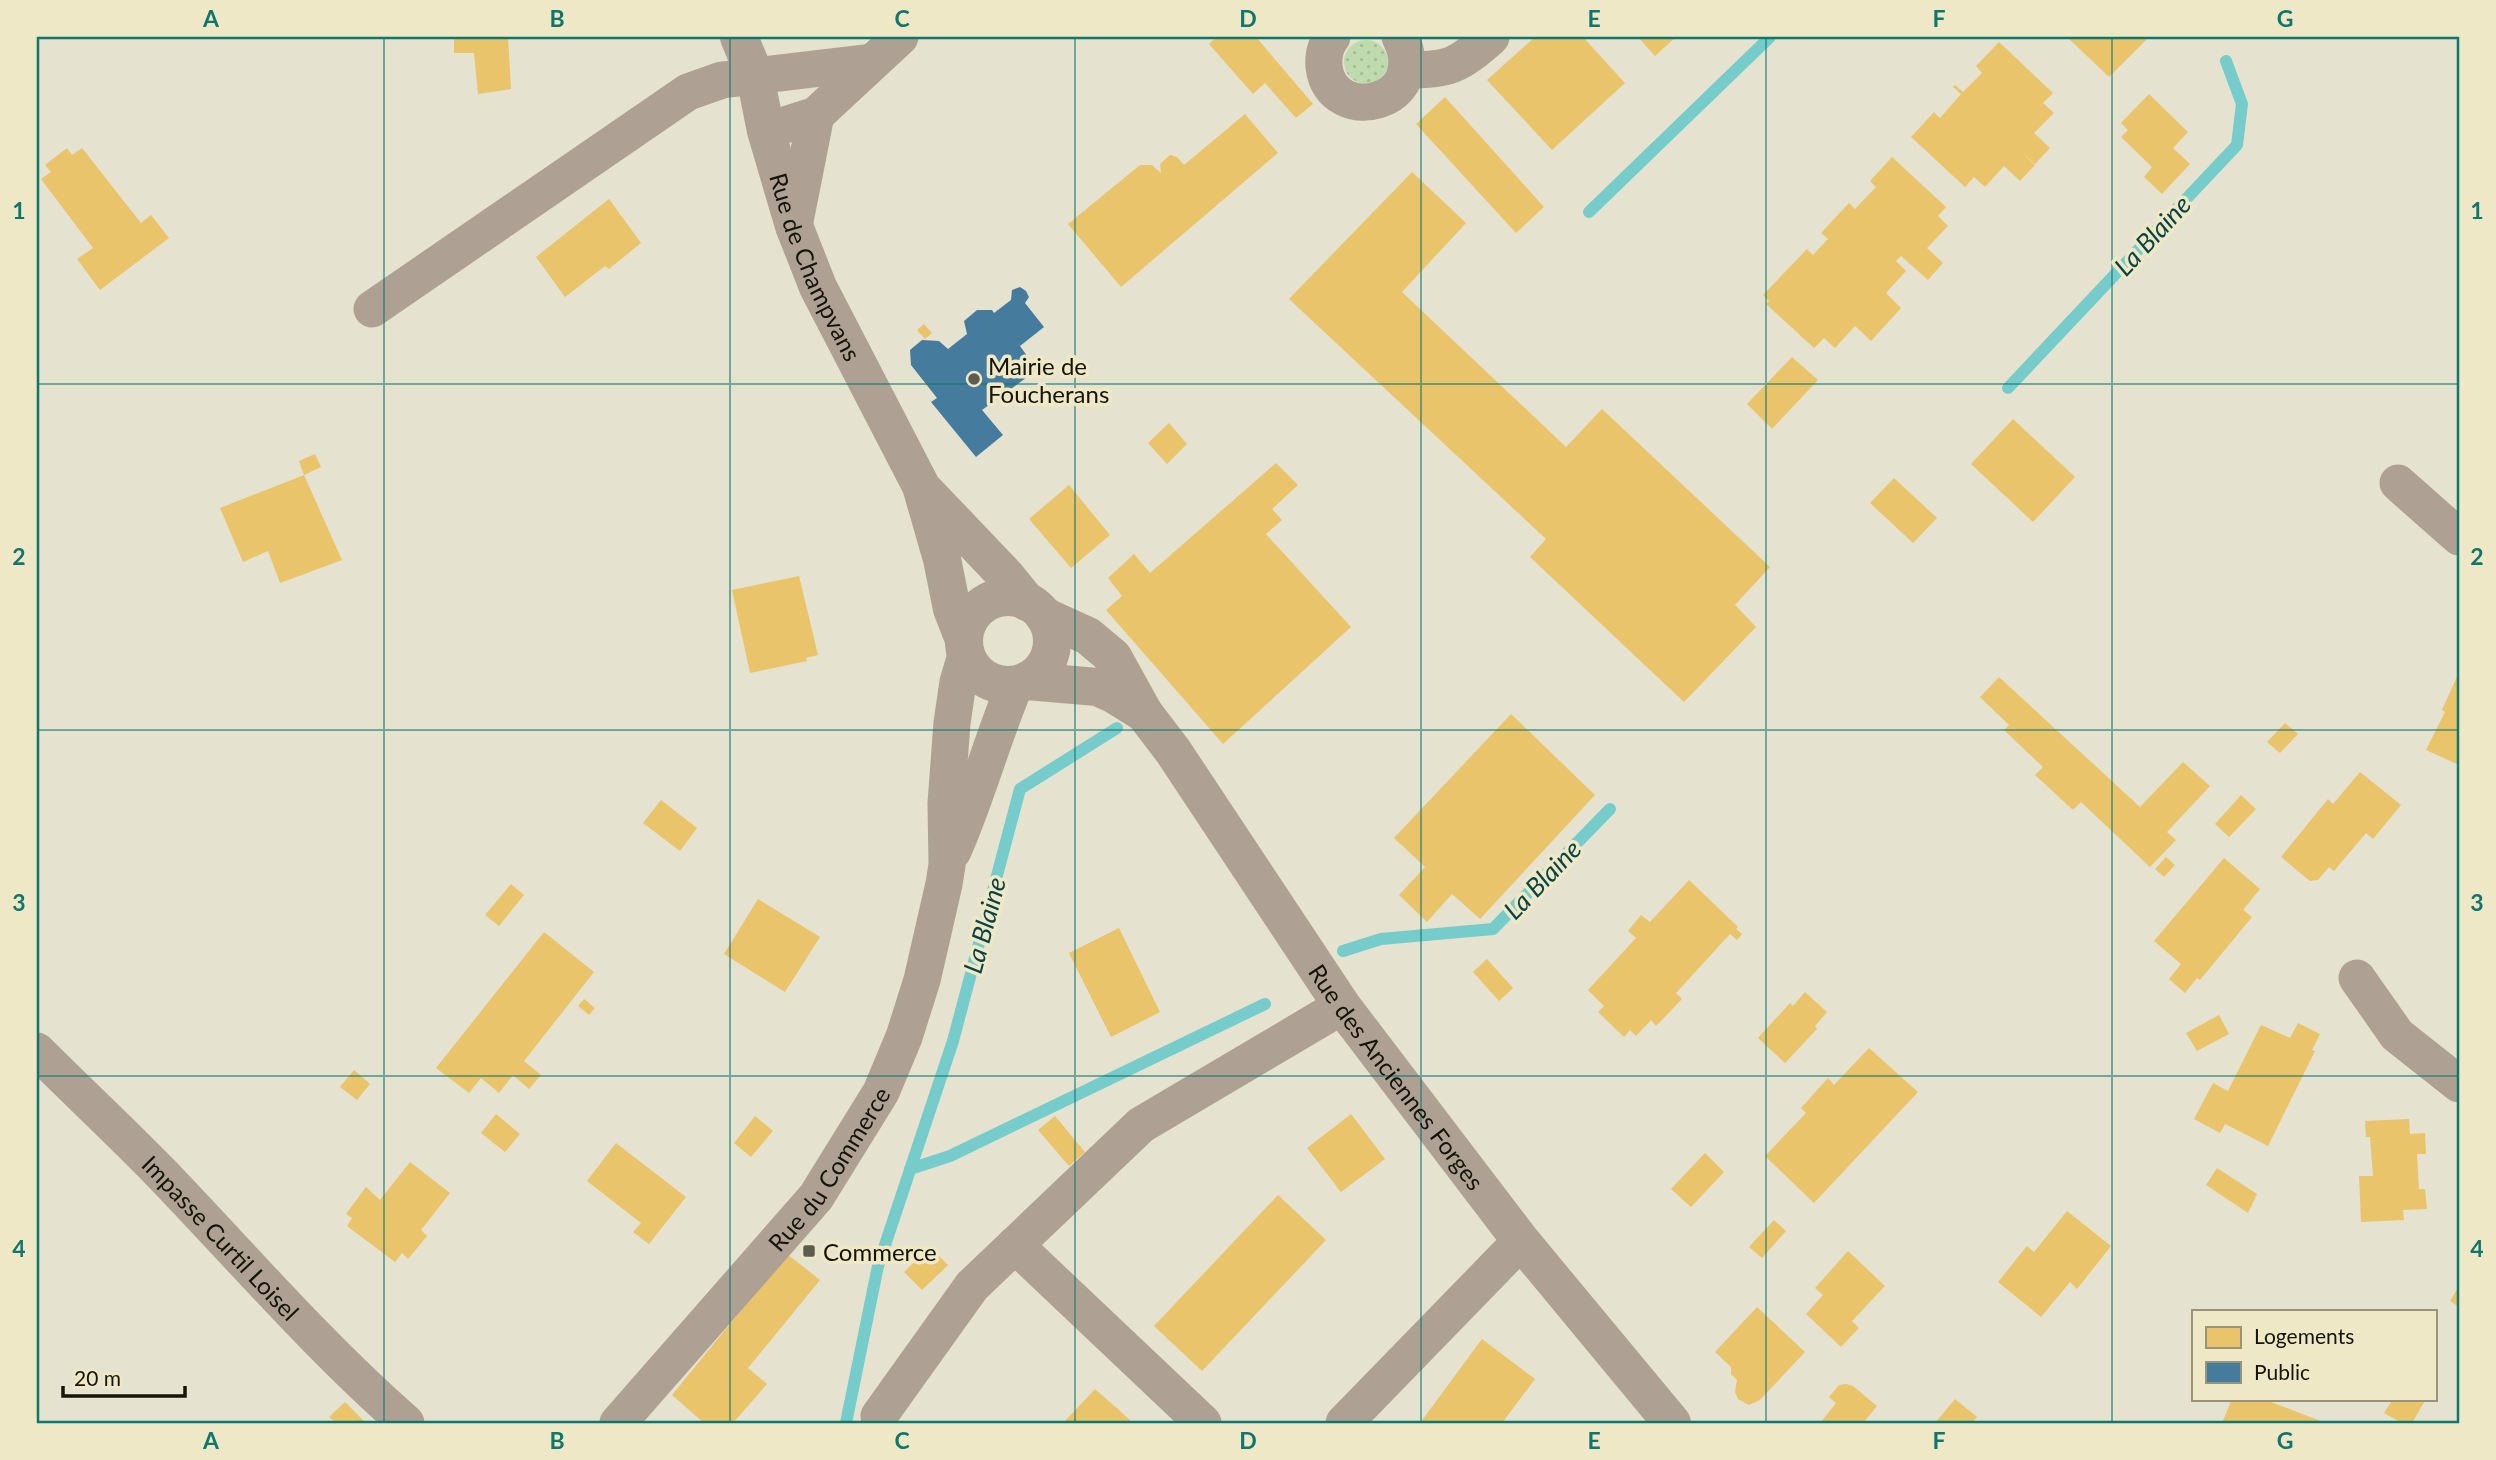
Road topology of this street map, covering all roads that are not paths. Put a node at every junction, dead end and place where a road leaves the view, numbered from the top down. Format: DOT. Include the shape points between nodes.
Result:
graph roads {
  1 [pos="739,37"];
  2 [pos="900,37"];
  3 [pos="1332,37"];
  4 [pos="1491,37"];
  5 [pos="1403,54"];
  6 [pos="873,62"];
  7 [pos="754,76"];
  8 [pos="816,114"];
  9 [pos="766,131"];
  10 [pos="794,226"];
  11 [pos="372,309"];
  12 [pos="2398,484"];
  13 [pos="921,486"];
  14 [pos="2459,537"];
  15 [pos="1036,609"];
  16 [pos="965,647"];
  17 [pos="1021,683"];
  18 [pos="1144,713"];
  19 [pos="947,865"];
  20 [pos="2357,978"];
  21 [pos="1342,1006"];
  22 [pos="37,1051"];
  23 [pos="2459,1084"];
  24 [pos="1521,1241"];
  25 [pos="1015,1245"];
  26 [pos="879,1416"];
  27 [pos="406,1423"];
  28 [pos="618,1423"];
  29 [pos="1203,1423"];
  30 [pos="1344,1423"];
  31 [pos="1672,1423"];
  1 -- 7 [label="street, Rue de Champvans"];
  2 -- 6 [label="street"];
  3 -- 5 [label="street" via="1323,58 1325,72 1330,84 1350,100 1376,102 1398,88"];
  4 -- 5 [label="street" via="1463,62 1432,70"];
  6 -- 7 [label="street"];
  6 -- 8 [label="street"];
  7 -- 9 [label="street, Rue de Champvans"];
  7 -- 11 [label="street" via="722,80 688,92"];
  8 -- 9 [label="street"];
  8 -- 10 [label="street"];
  9 -- 10 [label="street, Rue de Champvans"];
  10 -- 13 [label="street, Rue de Champvans" via="818,287"];
  12 -- 14 [label="street"];
  13 -- 15 [label="street, Rue de Champvans"];
  13 -- 16 [label="street, Rue de Champvans"];
  15 -- 16 [label="street" via="1006,597 985,604 970,618"];
  15 -- 17 [label="street" via="1051,636 1049,658"];
  15 -- 18 [label="street, Rue des Anciennes Forges" via="1088,636 1113,657"];
  16 -- 17 [label="street" via="970,664 985,679"];
  16 -- 19 [label="street, Rue du Commerce" via="951,736"];
  17 -- 18 [label="street, Rue des Anciennes Forges" via="1097,687"];
  17 -- 19 [label="street, Rue du Commerce" via="989,751 970,814"];
  18 -- 21 [label="street, Rue des Anciennes Forges"];
  19 -- 28 [label="street, Rue du Commerce" via="922,980 881,1092 816,1197"];
  20 -- 23 [label="street" via="2398,1035"];
  21 -- 24 [label="street, Rue des Anciennes Forges"];
  21 -- 25 [label="street" via="1141,1125"];
  22 -- 27 [label="street, Impasse Curtil Loisel" via="159,1171 264,1286"];
  24 -- 30 [label="street"];
  24 -- 31 [label="street, Rue des Anciennes Forges"];
  25 -- 26 [label="street" via="972,1286"];
  25 -- 29 [label="street"];
}
